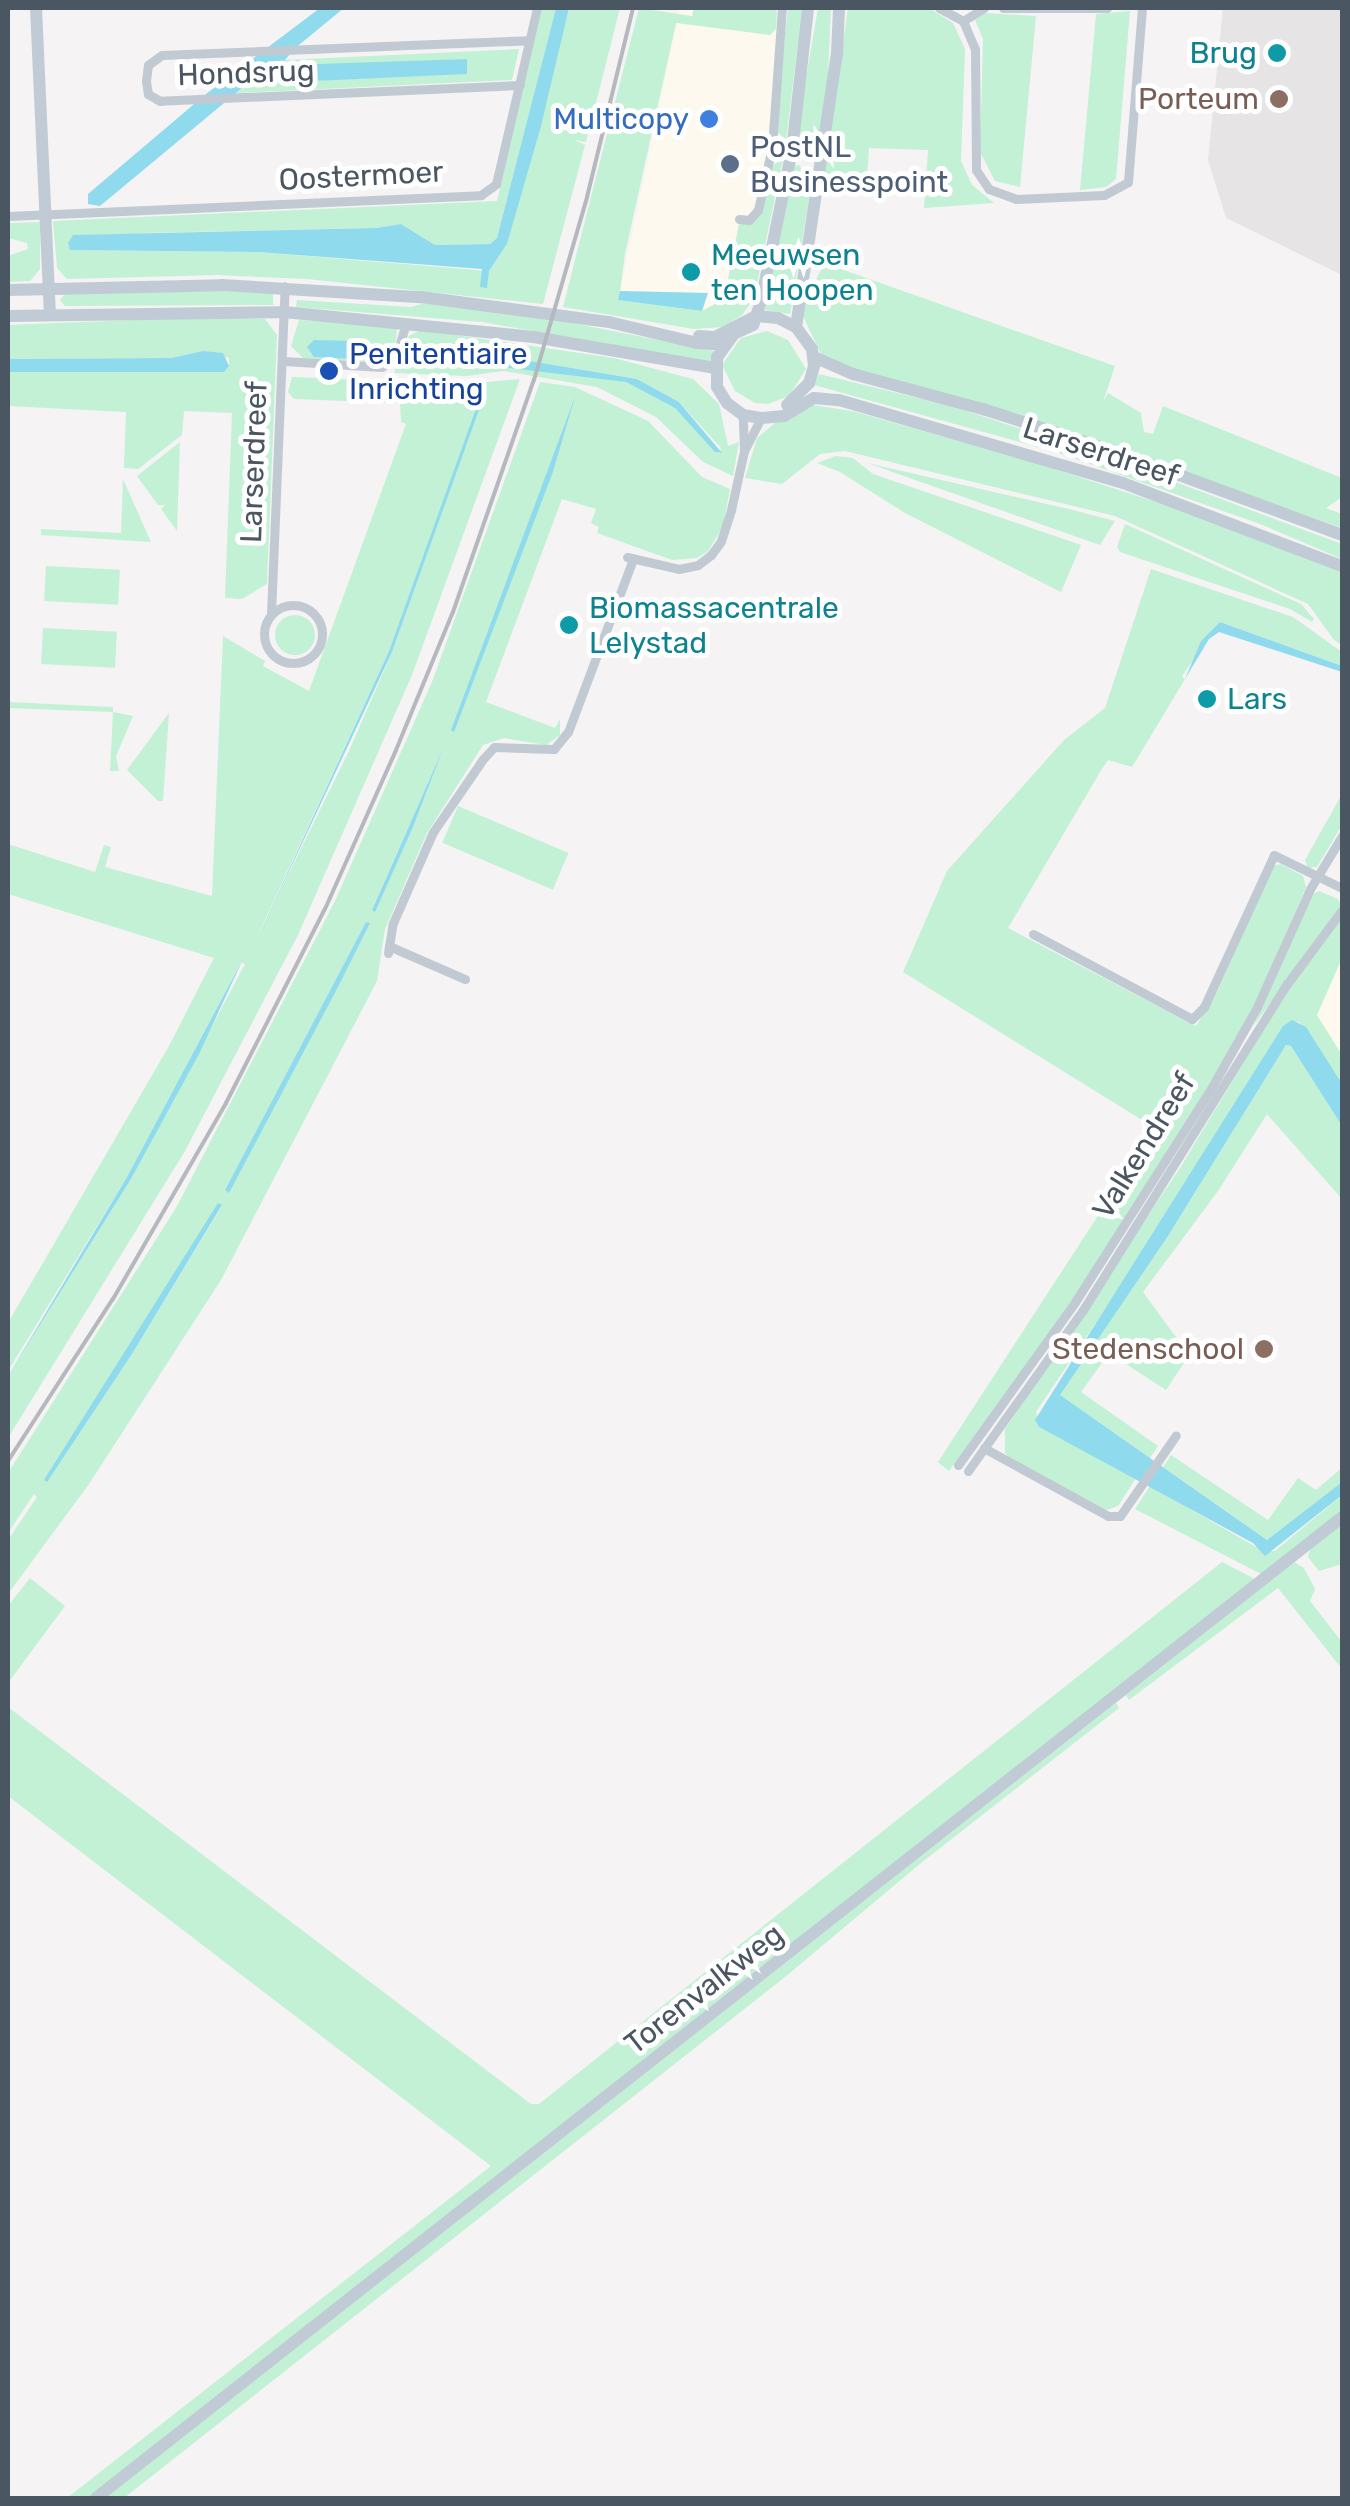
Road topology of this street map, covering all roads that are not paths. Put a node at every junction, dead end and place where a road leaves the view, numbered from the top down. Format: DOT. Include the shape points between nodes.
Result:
graph roads {
  1 [pos="36,8"];
  2 [pos="537,8"];
  3 [pos="782,8"];
  4 [pos="808,8"];
  5 [pos="839,8"];
  6 [pos="939,8"];
  7 [pos="984,8"];
  8 [pos="1002,8"];
  9 [pos="1107,8"];
  10 [pos="1142,8"];
  11 [pos="963,22"];
  12 [pos="529,40"];
  13 [pos="520,85"];
  14 [pos="772,147"];
  15 [pos="792,150"];
  16 [pos="823,154"];
  17 [pos="44,215"];
  18 [pos="8,216"];
  19 [pos="739,219"];
  20 [pos="285,286"];
  21 [pos="48,288"];
  22 [pos="8,290"];
  23 [pos="284,312"];
  24 [pos="50,314"];
  25 [pos="8,316"];
  26 [pos="754,320"];
  27 [pos="406,323"];
  28 [pos="796,327"];
  29 [pos="723,339"];
  30 [pos="284,361"];
  31 [pos="814,362"];
  32 [pos="716,373"];
  33 [pos="806,395"];
  34 [pos="743,415"];
  35 [pos="763,415"];
  36 [pos="744,451"];
  37 [pos="1342,535"];
  38 [pos="1342,566"];
  39 [pos="271,614"];
  40 [pos="1342,836"];
  41 [pos="1320,876"];
  42 [pos="1342,888"];
  43 [pos="1342,910"];
  44 [pos="1033,934"];
  45 [pos="466,979"];
  46 [pos="1176,1435"];
  47 [pos="975,1442"];
  48 [pos="985,1449"];
  49 [pos="958,1465"];
  50 [pos="968,1471"];
  51 [pos="1342,1517"];
  52 [pos="96,2498"];
  1 -- 17 [label="main road"];
  2 -- 12 [label="street, Oostermoer"];
  3 -- 14 [label="street"];
  4 -- 15 [label="main road"];
  5 -- 16 [label="main road"];
  6 -- 11 [label="street"];
  7 -- 11 [label="street"];
  8 -- 9 [label="street"];
  10 -- 11 [label="street" via="1128,182 1087,198 1016,200 980,180 973,154 974,49"];
  12 -- 13 [label="street, Oostermoer"];
  12 -- 13 [label="street, Hondsrug" via="162,55 148,65 148,94 160,101"];
  13 -- 17 [label="street, Oostermoer" via="496,184 481,195"];
  14 -- 15 [label="street"];
  14 -- 19 [label="street" via="758,210 749,220"];
  15 -- 16 [label="street"];
  15 -- 26 [label="main road"];
  16 -- 28 [label="main road"];
  17 -- 18 [label="street, Oostermoer"];
  17 -- 21 [label="main road"];
  20 -- 21 [label="main road"];
  20 -- 23 [label="street, Larserdreef"];
  20 -- 29 [label="main road" via="484,303"];
  21 -- 22 [label="main road"];
  21 -- 24 [label="main road"];
  23 -- 24 [label="main road"];
  23 -- 27 [label="main road"];
  23 -- 30 [label="street, Larserdreef"];
  24 -- 25 [label="main road"];
  26 -- 28 [label="main road" via="778,318"];
  26 -- 29 [label="main road"];
  26 -- 31 [label="main road" via="791,332"];
  27 -- 30 [label="street" via="396,356 382,367"];
  27 -- 32 [label="main road" via="534,337"];
  28 -- 31 [label="main road"];
  29 -- 32 [label="main road"];
  30 -- 39 [label="street, Larserdreef"];
  31 -- 33 [label="main road"];
  31 -- 37 [label="main road, Larserdreef" via="1122,454"];
  32 -- 34 [label="main road" via="727,403"];
  32 -- 35 [label="main road" via="736,400"];
  33 -- 35 [label="main road" via="784,416"];
  33 -- 38 [label="main road, Larserdreef" via="1123,483"];
  34 -- 35 [label="main road"];
  34 -- 36 [label="street"];
  35 -- 36 [label="street"];
  36 -- 45 [label="street" via="726,526 710,555 679,569 630,558 568,732 554,749 494,748 433,832 393,923 389,950"];
  39 -- 39 [label="street, Larserdreef" via="264,630 273,655 299,663 316,653 323,634 309,608 289,604"];
  40 -- 41 [label="street, Valkendreef"];
  41 -- 42 [label="street"];
  41 -- 44 [label="street" via="1274,855 1204,1007 1192,1019"];
  41 -- 47 [label="street, Valkendreef" via="1212,1087"];
  43 -- 48 [label="street, Valkendreef"];
  46 -- 48 [label="street" via="1120,1516 1108,1516"];
  47 -- 48 [label="street"];
  47 -- 49 [label="street, Valkendreef"];
  48 -- 50 [label="street, Valkendreef"];
  51 -- 52 [label="main road, Torenvalkweg"];
}
